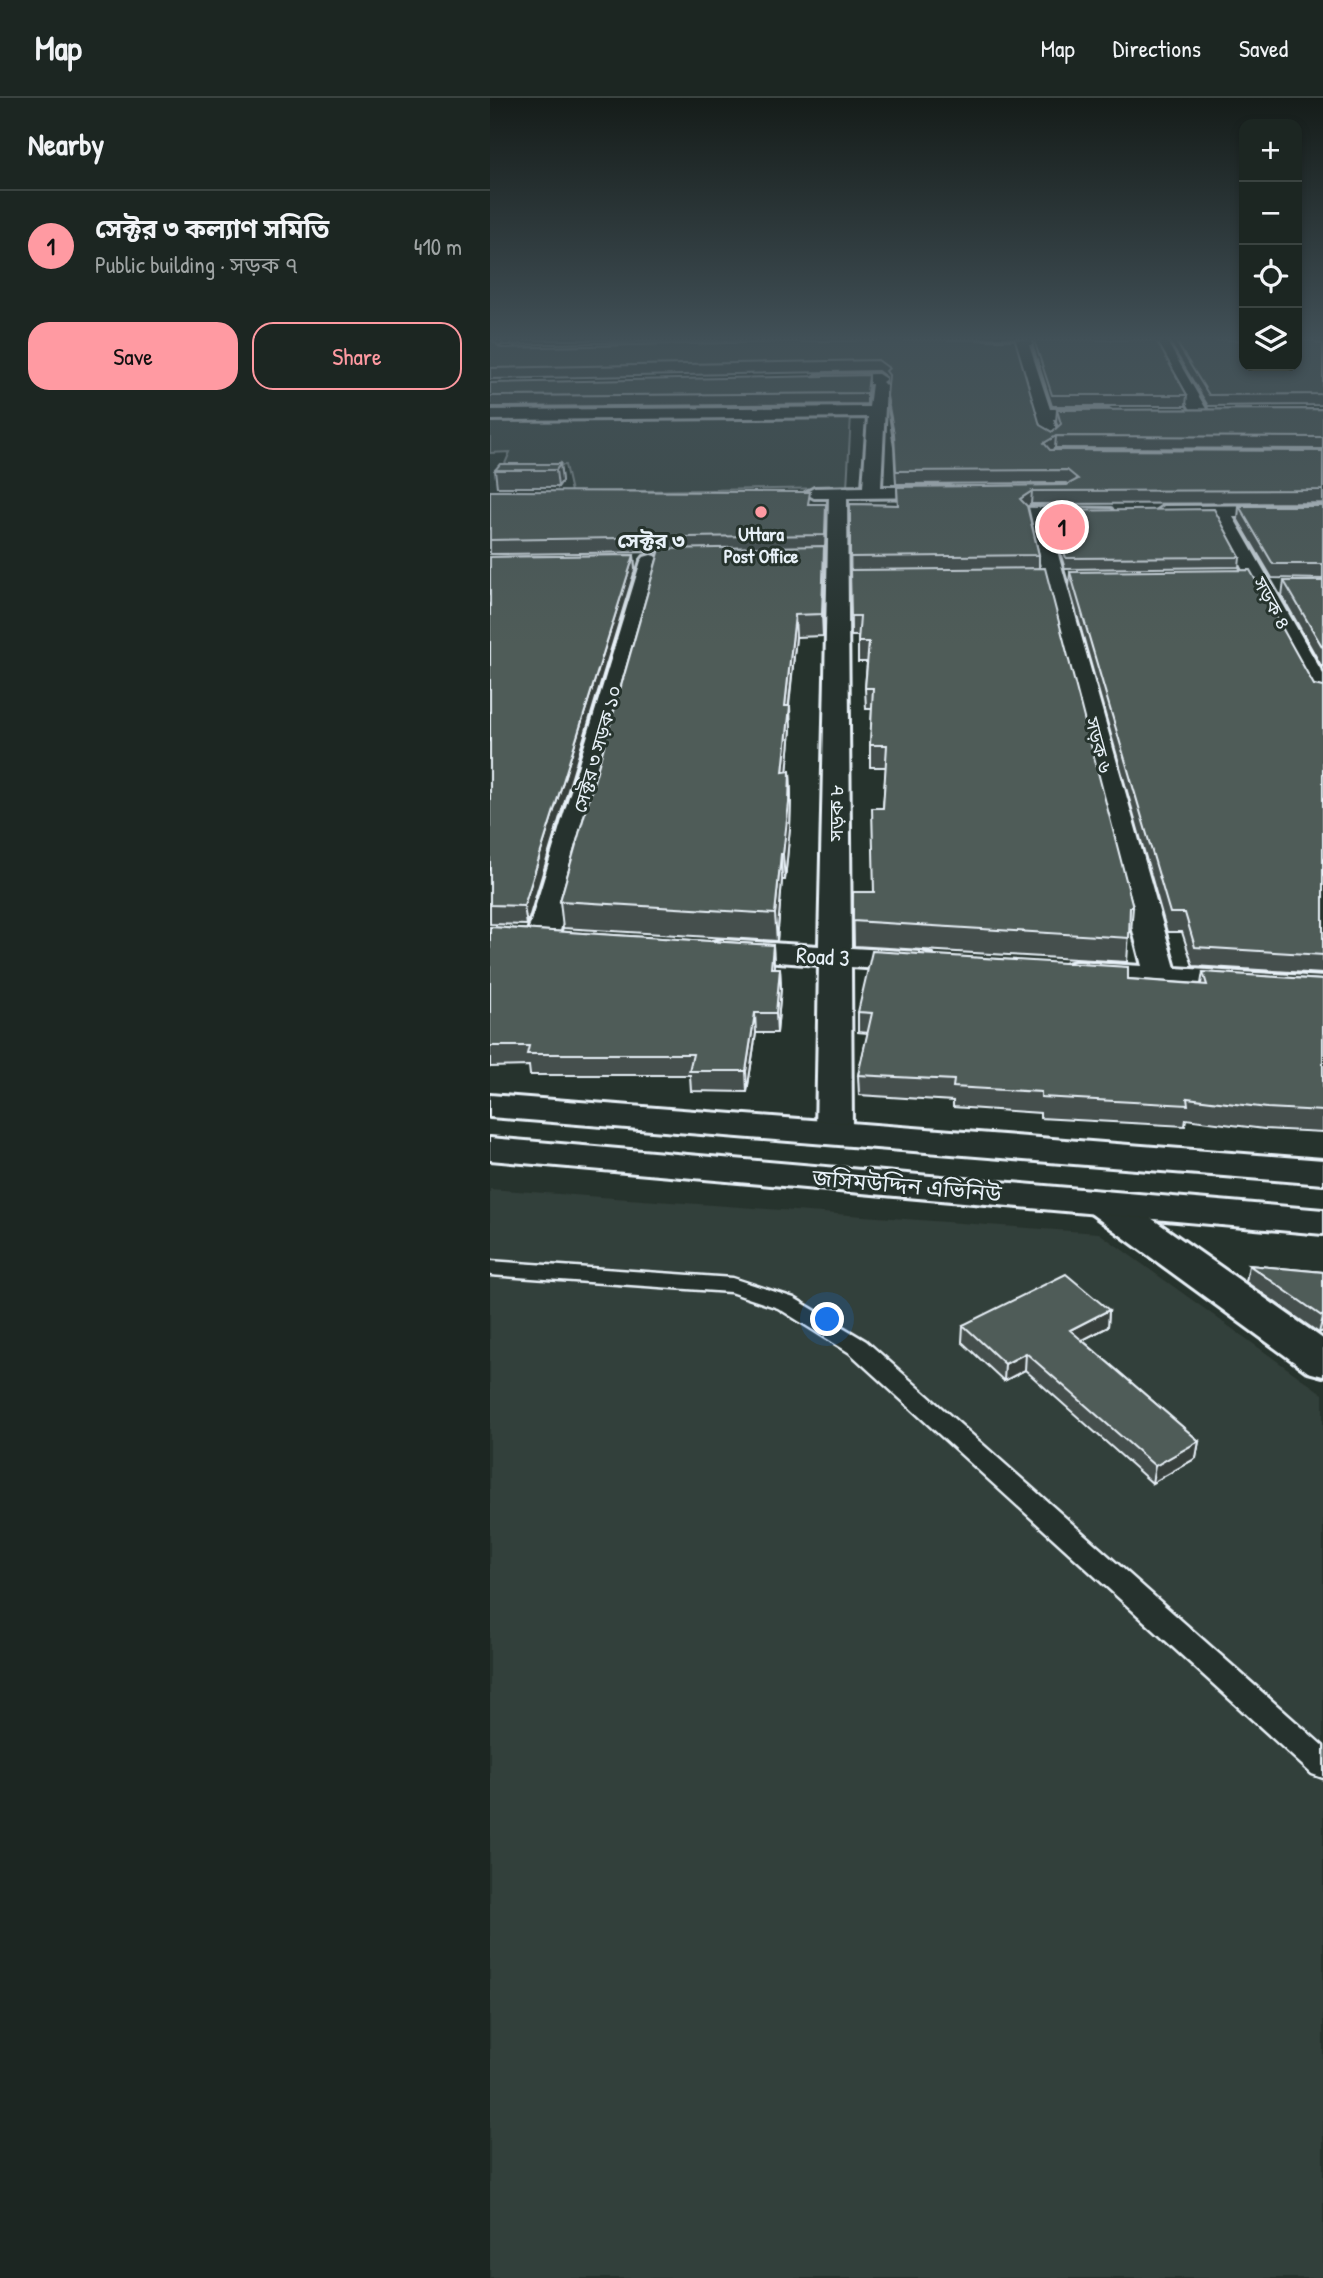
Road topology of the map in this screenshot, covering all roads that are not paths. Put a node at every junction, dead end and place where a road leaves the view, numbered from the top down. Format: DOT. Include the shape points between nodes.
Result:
graph roads {
  1 [pos="875,442"];
  2 [pos="1051,442"];
  3 [pos="1055,456"];
  4 [pos="1066,491"];
  5 [pos="969,492"];
  6 [pos="797,493"];
  7 [pos="872,493"];
  8 [pos="843,507"];
  9 [pos="1220,512"];
  10 [pos="1323,512"];
  11 [pos="957,513"];
  12 [pos="1037,513"];
  13 [pos="1073,513"];
  14 [pos="624,561"];
  15 [pos="1229,576"];
  16 [pos="1027,578"];
  17 [pos="1054,578"];
  18 [pos="1081,578"];
  19 [pos="1259,582"];
  20 [pos="1287,587"];
  21 [pos="1315,665"];
  22 [pos="1323,695"];
  23 [pos="542,938"];
  24 [pos="695,948"];
  25 [pos="835,957"];
  26 [pos="944,963"];
  27 [pos="1052,970"];
  28 [pos="1161,977"];
  29 [pos="1323,987"];
  30 [pos="490,1106"];
  31 [pos="834,1133"];
  32 [pos="490,1149"];
  33 [pos="1323,1172"];
  34 [pos="1103,1203"];
  35 [pos="1323,1222"];
  36 [pos="490,1268"];
  37 [pos="1323,1362"];
  38 [pos="1323,1765"];
  1 -- 7 [label="street"];
  2 -- 3 [label="street"];
  4 -- 13 [label="street"];
  5 -- 7 [label="street"];
  6 -- 8 [label="street"];
  7 -- 8 [label="street"];
  8 -- 25 [label="street, সড়ক ৮" via="835,569"];
  9 -- 10 [label="street"];
  9 -- 13 [label="street"];
  9 -- 19 [label="street, সড়ক ৪"];
  11 -- 12 [label="street"];
  12 -- 13 [label="street"];
  12 -- 17 [label="street, সড়ক ৬"];
  14 -- 23 [label="street, সেক্টর ৩ সড়ক ১০" via="658,560"];
  15 -- 19 [label="street"];
  16 -- 17 [label="street"];
  17 -- 18 [label="street"];
  17 -- 28 [label="street, সড়ক ৬"];
  19 -- 20 [label="street"];
  19 -- 21 [label="street, সড়ক ৪"];
  21 -- 22 [label="street, সড়ক ৪"];
  24 -- 25 [label="street, Road 3"];
  25 -- 26 [label="street, Road 3"];
  25 -- 31 [label="street, সড়ক ৮"];
  27 -- 28 [label="street"];
  28 -- 29 [label="street"];
  30 -- 31 [label="street, জসিমউদ্দিন এভিনিউ"];
  31 -- 33 [label="street, জসিমউদ্দিন এভিনিউ"];
  32 -- 34 [label="street, জসিমউদ্দিন এভিনিউ"];
  34 -- 35 [label="street, জসিমউদ্দিন এভিনিউ"];
  34 -- 37 [label="street"];
  36 -- 38 [label="lane" via="732,1285 786,1303 858,1348"];
}
